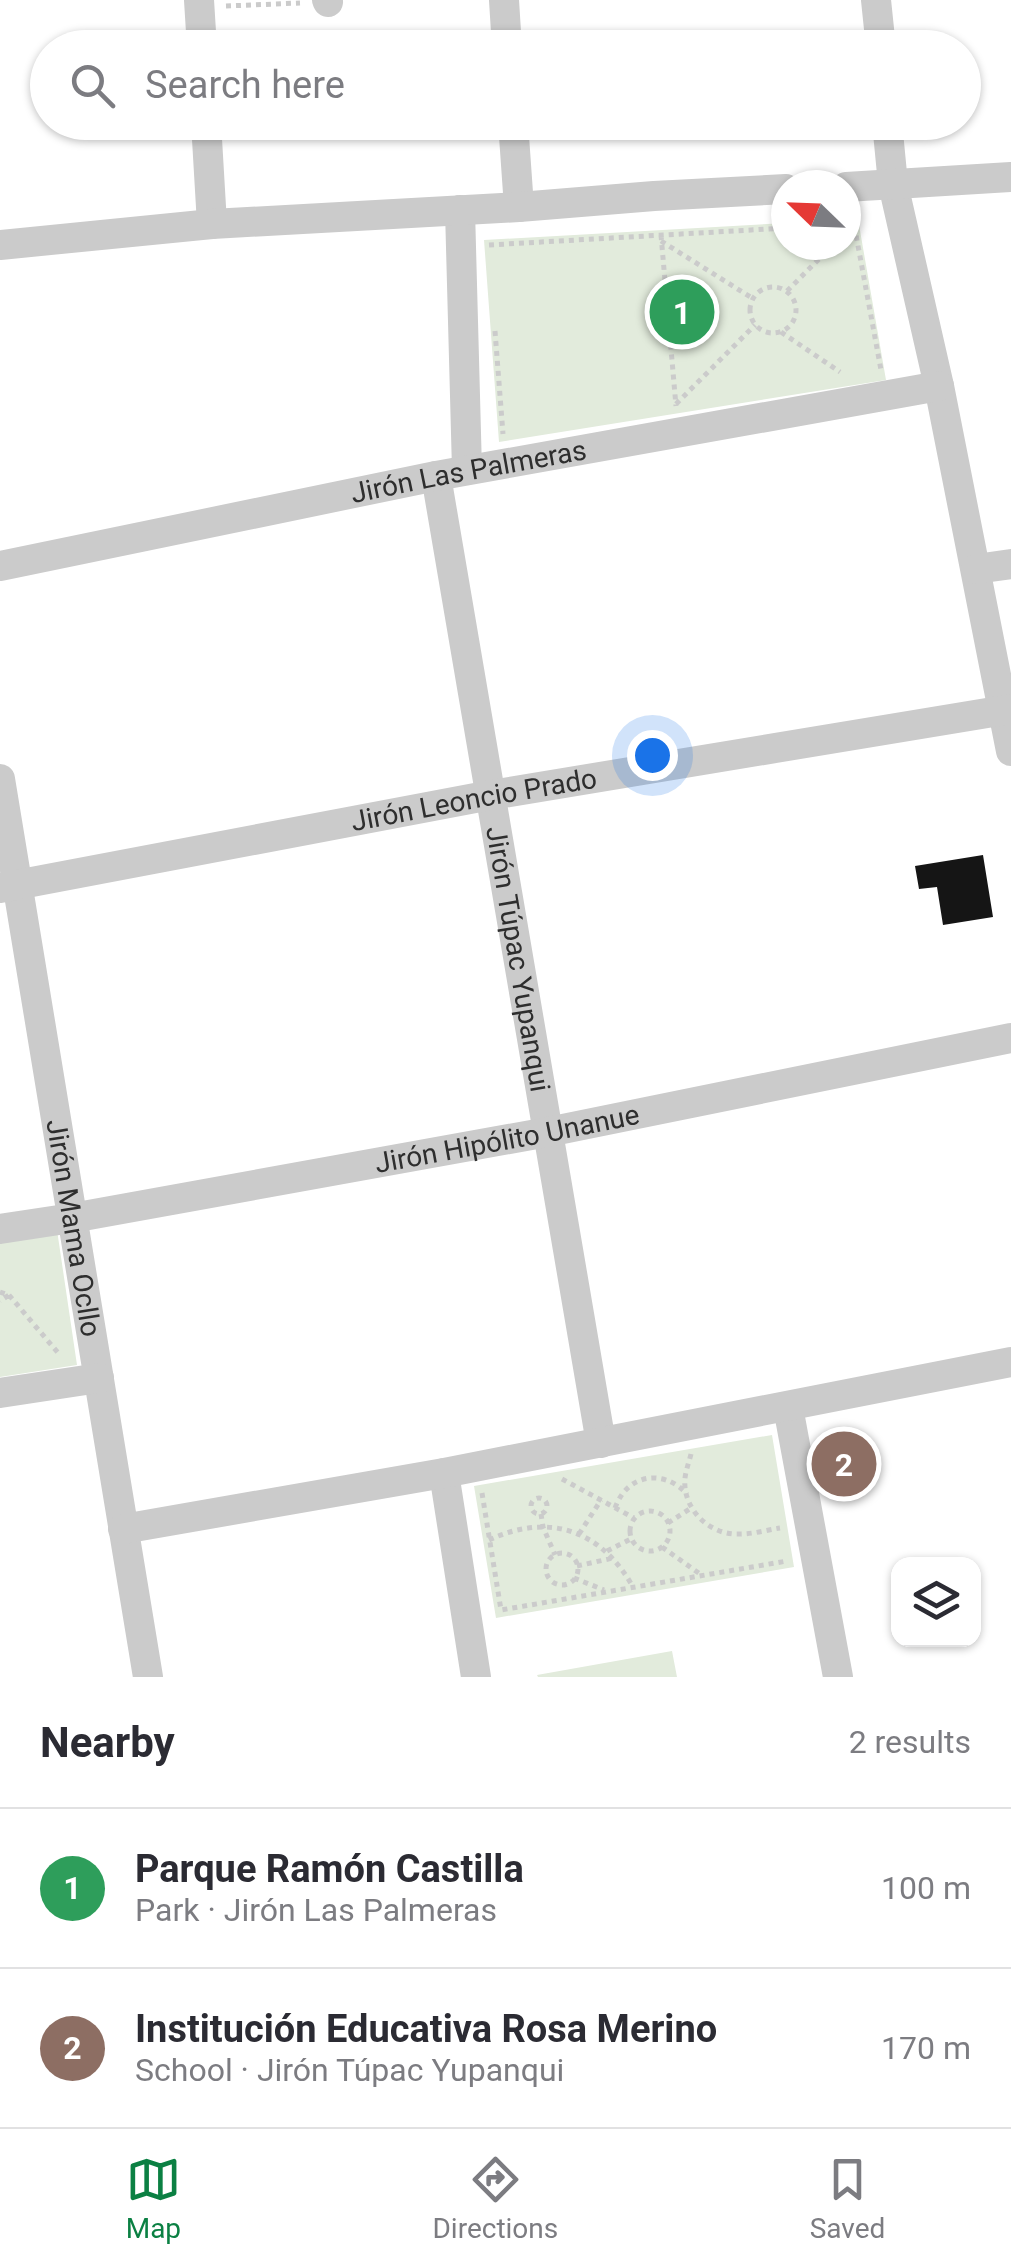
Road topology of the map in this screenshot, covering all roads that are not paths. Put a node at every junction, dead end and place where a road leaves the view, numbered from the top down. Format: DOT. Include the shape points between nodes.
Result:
graph roads {
  1 [pos="504,0"];
  2 [pos="876,0"];
  3 [pos="200,3"];
  4 [pos="201,30"];
  5 [pos="506,30"];
  6 [pos="879,30"];
  7 [pos="207,140"];
  8 [pos="514,140"];
  9 [pos="889,140"];
  10 [pos="1011,177"];
  11 [pos="893,184"];
  12 [pos="861,185"];
  13 [pos="771,191"];
  14 [pos="519,206"];
  15 [pos="460,210"];
  16 [pos="212,224"];
  17 [pos="0,244"];
  18 [pos="940,386"];
  19 [pos="452,473"];
  20 [pos="1011,564"];
  21 [pos="0,566"];
  22 [pos="976,569"];
  23 [pos="1008,710"];
  24 [pos="1011,751"];
  25 [pos="0,778"];
  26 [pos="491,795"];
  27 [pos="9,886"];
  28 [pos="1011,1038"];
  29 [pos="548,1132"];
  30 [pos="72,1218"];
  31 [pos="0,1229"];
  32 [pos="1011,1362"];
  33 [pos="98,1378"];
  34 [pos="0,1393"];
  35 [pos="788,1408"];
  36 [pos="601,1443"];
  37 [pos="444,1473"];
  38 [pos="123,1529"];
  39 [pos="148,1677"];
  40 [pos="476,1677"];
  41 [pos="838,1677"];
  1 -- 5 [label="street"];
  2 -- 6 [label="street"];
  3 -- 4 [label="street"];
  7 -- 16 [label="street"];
  8 -- 14 [label="street"];
  9 -- 11 [label="street"];
  10 -- 11 [label="street"];
  11 -- 12 [label="street"];
  11 -- 18 [label="street"];
  13 -- 14 [label="street"];
  14 -- 15 [label="street"];
  15 -- 16 [label="street"];
  15 -- 19 [label="street, Jirón Túpac Yupanqui"];
  16 -- 17 [label="street"];
  18 -- 19 [label="street, Jirón Las Palmeras"];
  18 -- 22 [label="street"];
  19 -- 21 [label="street, Jirón Las Palmeras"];
  19 -- 26 [label="street, Jirón Túpac Yupanqui"];
  20 -- 22 [label="street"];
  22 -- 23 [label="street"];
  23 -- 24 [label="street"];
  23 -- 26 [label="street, Jirón Leoncio Prado"];
  25 -- 27 [label="street, Jirón Mama Ocllo"];
  26 -- 27 [label="street, Jirón Leoncio Prado"];
  26 -- 29 [label="street, Jirón Túpac Yupanqui"];
  27 -- 30 [label="street, Jirón Mama Ocllo"];
  28 -- 29 [label="street, Jirón Hipólito Unanue"];
  29 -- 30 [label="street, Jirón Hipólito Unanue"];
  29 -- 36 [label="street, Jirón Túpac Yupanqui"];
  30 -- 31 [label="street, Jirón Hipólito Unanue"];
  30 -- 33 [label="street, Jirón Mama Ocllo"];
  32 -- 35 [label="street"];
  33 -- 34 [label="street"];
  33 -- 38 [label="street, Jirón Mama Ocllo"];
  35 -- 36 [label="street"];
  35 -- 41 [label="street"];
  36 -- 37 [label="street"];
  37 -- 38 [label="street"];
  37 -- 40 [label="street"];
  38 -- 39 [label="street, Jirón Mama Ocllo"];
}
